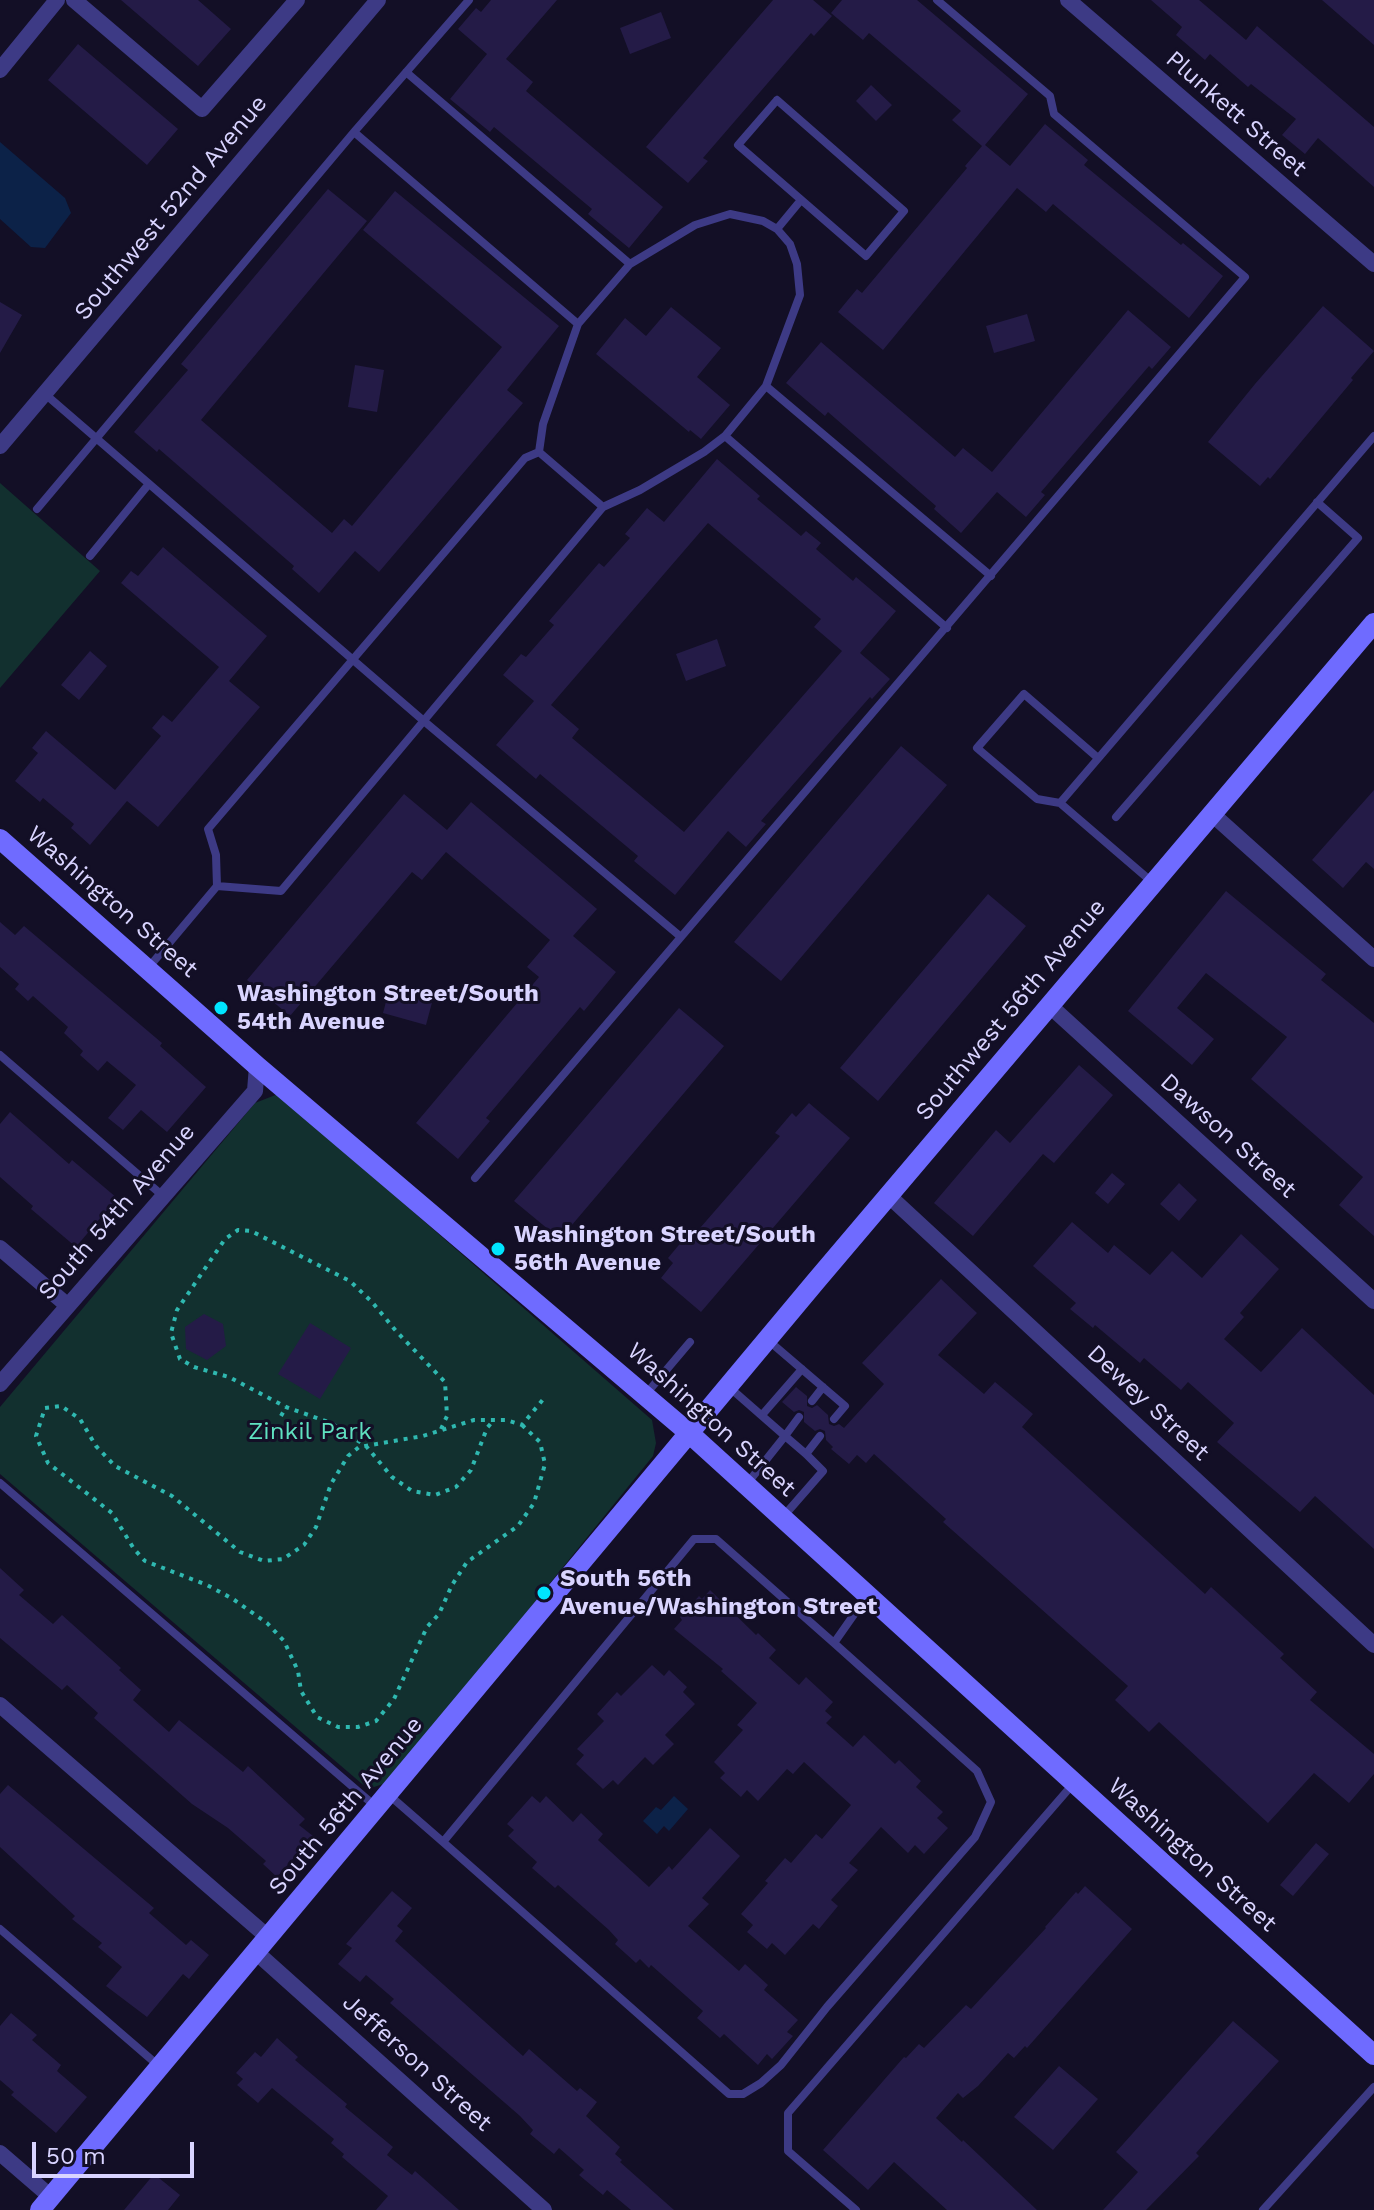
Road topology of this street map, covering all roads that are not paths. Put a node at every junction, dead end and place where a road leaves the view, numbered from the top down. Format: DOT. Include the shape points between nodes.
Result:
graph roads {
  1 [pos="57,0"];
  2 [pos="74,0"];
  3 [pos="297,0"];
  4 [pos="378,0"];
  5 [pos="469,0"];
  6 [pos="937,0"];
  7 [pos="1068,0"];
  8 [pos="0,70"];
  9 [pos="406,72"];
  10 [pos="354,132"];
  11 [pos="801,200"];
  12 [pos="777,229"];
  13 [pos="630,264"];
  14 [pos="1374,264"];
  15 [pos="578,324"];
  16 [pos="766,386"];
  17 [pos="45,394"];
  18 [pos="725,436"];
  19 [pos="1374,436"];
  20 [pos="95,440"];
  21 [pos="0,446"];
  22 [pos="539,452"];
  23 [pos="148,485"];
  24 [pos="1317,502"];
  25 [pos="603,507"];
  26 [pos="37,509"];
  27 [pos="90,556"];
  28 [pos="991,576"];
  29 [pos="1374,623"];
  30 [pos="947,628"];
  31 [pos="352,660"];
  32 [pos="425,722"];
  33 [pos="1098,758"];
  34 [pos="1060,803"];
  35 [pos="1211,813"];
  36 [pos="1116,817"];
  37 [pos="0,839"];
  38 [pos="1152,882"];
  39 [pos="217,886"];
  40 [pos="681,937"];
  41 [pos="1374,959"];
  42 [pos="148,968"];
  43 [pos="1049,1005"];
  44 [pos="0,1055"];
  45 [pos="257,1066"];
  46 [pos="475,1178"];
  47 [pos="163,1196"];
  48 [pos="889,1196"];
  49 [pos="0,1248"];
  50 [pos="1374,1301"];
  51 [pos="67,1305"];
  52 [pos="769,1341"];
  53 [pos="690,1342"];
  54 [pos="802,1369"];
  55 [pos="0,1384"];
  56 [pos="728,1387"];
  57 [pos="823,1387"];
  58 [pos="645,1394"];
  59 [pos="812,1401"];
  60 [pos="762,1415"];
  61 [pos="799,1417"];
  62 [pos="834,1419"];
  63 [pos="689,1433"];
  64 [pos="785,1436"];
  65 [pos="820,1436"];
  66 [pos="806,1454"];
  67 [pos="0,1483"];
  68 [pos="746,1485"];
  69 [pos="782,1519"];
  70 [pos="867,1596"];
  71 [pos="834,1643"];
  72 [pos="1374,1645"];
  73 [pos="0,1705"];
  74 [pos="1074,1783"];
  75 [pos="383,1801"];
  76 [pos="443,1842"];
  77 [pos="0,1929"];
  78 [pos="263,1946"];
  79 [pos="1374,2055"];
  80 [pos="160,2067"];
  81 [pos="1374,2087"];
  82 [pos="0,2153"];
  83 [pos="46,2203"];
  84 [pos="544,2210"];
  85 [pos="856,2210"];
  86 [pos="1263,2210"];
  1 -- 8 [label="street"];
  2 -- 3 [label="street" via="202,109"];
  4 -- 17 [label="street, Southwest 52nd Avenue"];
  5 -- 9 [label="lane"];
  6 -- 28 [label="lane" via="1050,96 1054,114 1245,277"];
  7 -- 14 [label="street, Plunkett Street"];
  9 -- 10 [label="lane"];
  9 -- 13 [label="lane"];
  10 -- 15 [label="lane"];
  10 -- 20 [label="lane"];
  11 -- 11 [label="lane" via="866,256 904,211 777,100 738,145"];
  11 -- 12 [label="lane"];
  12 -- 13 [label="lane" via="730,214 695,225"];
  12 -- 16 [label="lane" via="797,264 800,295"];
  13 -- 15 [label="lane"];
  15 -- 22 [label="lane" via="543,424"];
  16 -- 18 [label="lane"];
  16 -- 28 [label="lane"];
  17 -- 20 [label="lane"];
  17 -- 21 [label="street, Southwest 52nd Avenue"];
  18 -- 25 [label="lane"];
  18 -- 30 [label="lane"];
  19 -- 24 [label="lane"];
  20 -- 23 [label="lane"];
  20 -- 26 [label="lane"];
  22 -- 25 [label="lane"];
  22 -- 31 [label="lane" via="525,458"];
  23 -- 27 [label="lane"];
  23 -- 31 [label="lane"];
  24 -- 33 [label="lane"];
  24 -- 36 [label="lane" via="1358,538"];
  25 -- 32 [label="lane"];
  28 -- 30 [label="lane"];
  29 -- 35 [label="street, Southwest 56th Avenue"];
  30 -- 40 [label="lane"];
  31 -- 32 [label="lane"];
  31 -- 39 [label="lane" via="208,829"];
  32 -- 39 [label="lane" via="281,891"];
  32 -- 40 [label="lane"];
  33 -- 34 [label="lane"];
  33 -- 34 [label="lane" via="1024,694 977,748 1037,799"];
  34 -- 38 [label="lane"];
  35 -- 38 [label="street, Southwest 56th Avenue"];
  35 -- 41 [label="street"];
  37 -- 42 [label="street, Washington Street"];
  38 -- 43 [label="street, Southwest 56th Avenue"];
  39 -- 42 [label="lane"];
  40 -- 46 [label="lane"];
  42 -- 45 [label="street, Washington Street"];
  43 -- 48 [label="street, Southwest 56th Avenue"];
  43 -- 50 [label="street, Dawson Street"];
  44 -- 47 [label="lane"];
  45 -- 47 [label="street, South 54th Avenue" via="255,1091"];
  45 -- 58 [label="street, Washington Street"];
  47 -- 51 [label="street, South 54th Avenue"];
  48 -- 52 [label="street, Southwest 56th Avenue"];
  48 -- 72 [label="street, Dewey Street"];
  49 -- 51 [label="street"];
  51 -- 55 [label="street, South 54th Avenue"];
  52 -- 54 [label="lane"];
  52 -- 56 [label="street, Southwest 56th Avenue"];
  53 -- 58 [label="lane"];
  54 -- 57 [label="lane"];
  54 -- 60 [label="lane"];
  56 -- 60 [label="lane"];
  56 -- 63 [label="street, Southwest 56th Avenue"];
  57 -- 59 [label="lane"];
  57 -- 62 [label="lane" via="845,1406"];
  58 -- 63 [label="street, Washington Street"];
  60 -- 64 [label="lane"];
  61 -- 64 [label="lane"];
  63 -- 68 [label="street, Washington Street"];
  63 -- 75 [label="street, South 56th Avenue"];
  64 -- 66 [label="lane"];
  64 -- 68 [label="lane"];
  65 -- 66 [label="lane"];
  66 -- 69 [label="lane" via="823,1471"];
  67 -- 75 [label="lane"];
  68 -- 69 [label="street, Washington Street"];
  69 -- 70 [label="street, Washington Street"];
  70 -- 71 [label="lane"];
  70 -- 74 [label="street, Washington Street"];
  71 -- 76 [label="lane" via="716,1539 694,1539"];
  71 -- 76 [label="lane" via="977,1771 991,1802 975,1837 781,2065 743,2094 729,2094"];
  73 -- 78 [label="street, Jefferson Street"];
  74 -- 79 [label="street, Washington Street"];
  74 -- 85 [label="lane" via="788,2113 788,2151"];
  75 -- 76 [label="lane"];
  75 -- 78 [label="street, South 56th Avenue"];
  77 -- 80 [label="lane"];
  78 -- 80 [label="street, South 56th Avenue"];
  78 -- 84 [label="street, Jefferson Street"];
  80 -- 83 [label="street, South 56th Avenue"];
  81 -- 86 [label="lane"];
  82 -- 83 [label="street"];
}
